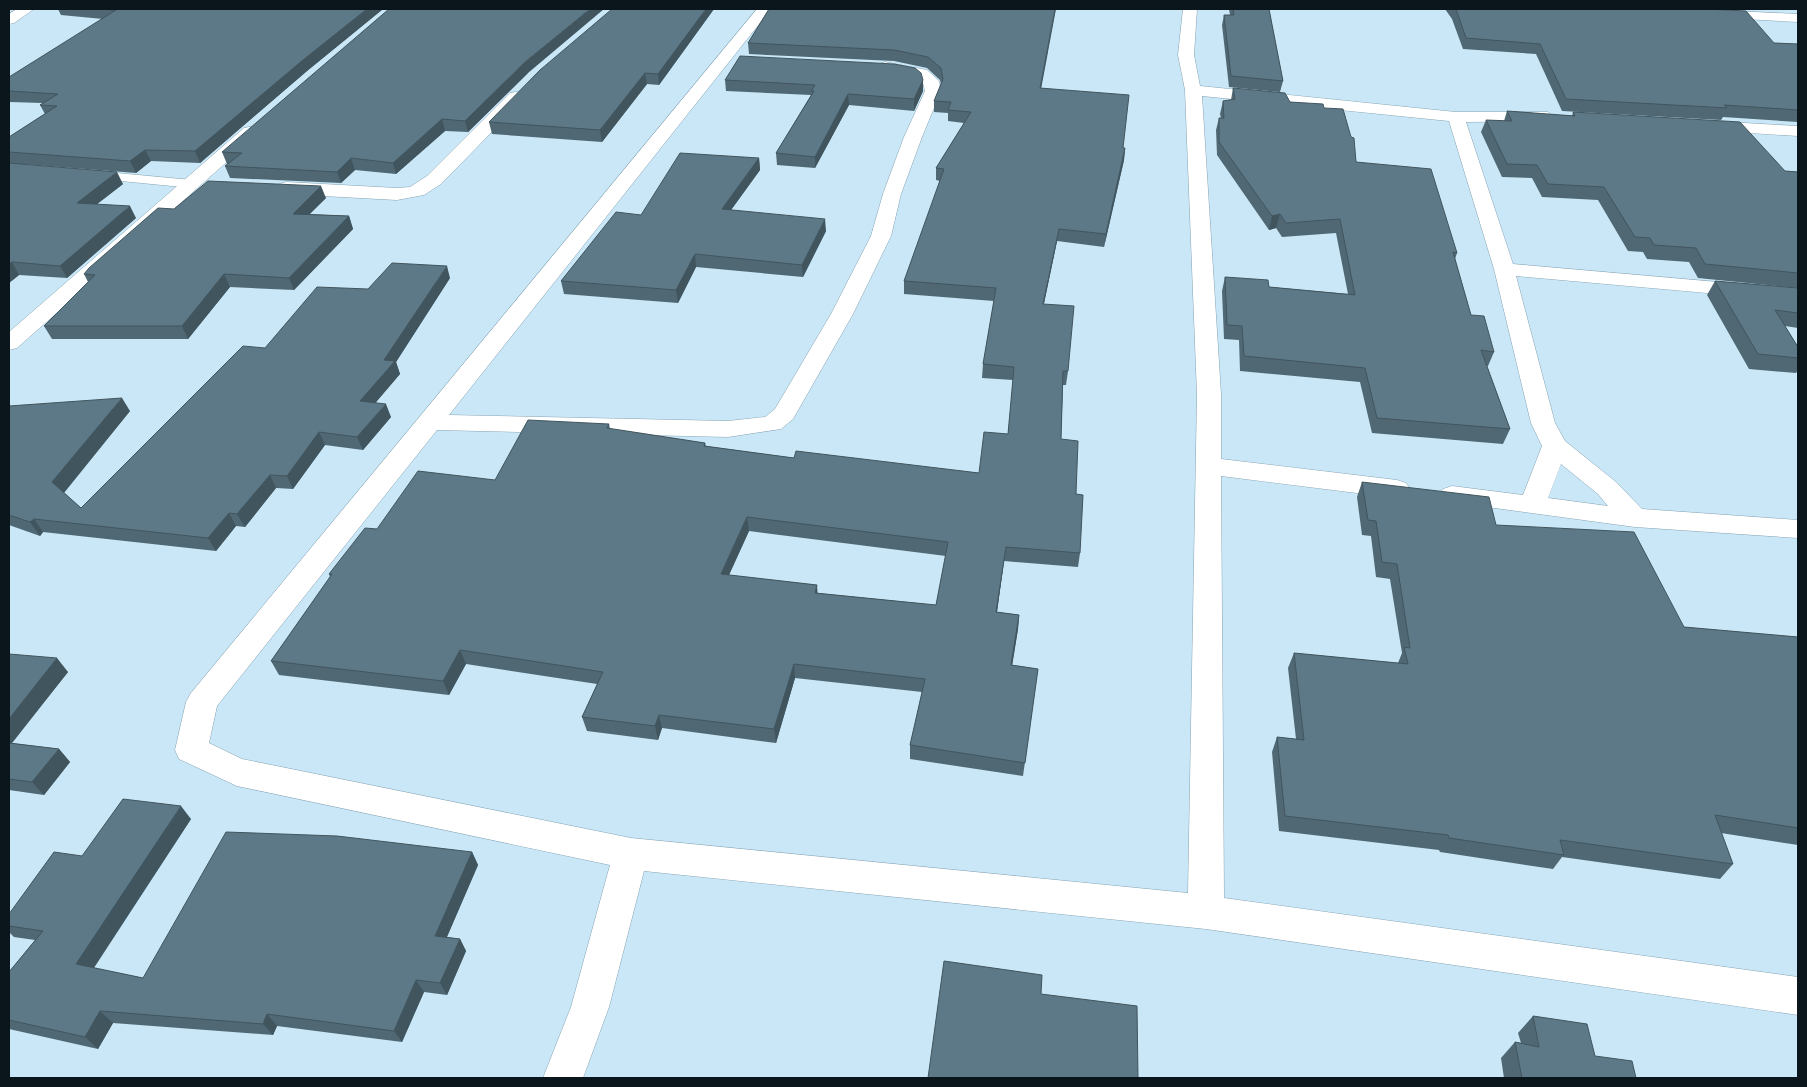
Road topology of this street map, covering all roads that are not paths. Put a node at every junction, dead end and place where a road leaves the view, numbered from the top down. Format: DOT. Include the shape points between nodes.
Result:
graph roads {
  1 [pos="27,9"];
  2 [pos="764,9"];
  3 [pos="1190,9"];
  4 [pos="1700,13"];
  5 [pos="1798,18"];
  6 [pos="9,20"];
  7 [pos="865,67"];
  8 [pos="529,84"];
  9 [pos="1193,90"];
  10 [pos="1456,117"];
  11 [pos="1556,117"];
  12 [pos="264,120"];
  13 [pos="1695,125"];
  14 [pos="1798,131"];
  15 [pos="78,174"];
  16 [pos="192,184"];
  17 [pos="222,185"];
  18 [pos="271,188"];
  19 [pos="1504,270"];
  20 [pos="1798,295"];
  21 [pos="9,343"];
  22 [pos="430,422"];
  23 [pos="1555,446"];
  24 [pos="1210,466"];
  25 [pos="1532,505"];
  26 [pos="1635,518"];
  27 [pos="1798,528"];
  28 [pos="631,854"];
  29 [pos="1206,912"];
  30 [pos="1798,996"];
  31 [pos="564,1078"];
  1 -- 6 [label="street"];
  2 -- 22 [label="street" via="733,60"];
  3 -- 9 [label="street" via="1186,55"];
  4 -- 5 [label="street"];
  7 -- 22 [label="street" via="920,73 931,81 933,91 892,194 881,236 842,314 784,414 772,424 728,429 677,429"];
  8 -- 18 [label="street" via="421,190 397,194"];
  9 -- 10 [label="street"];
  9 -- 24 [label="street"];
  10 -- 11 [label="street"];
  10 -- 19 [label="street"];
  12 -- 16 [label="street"];
  13 -- 14 [label="street"];
  15 -- 16 [label="lane"];
  16 -- 17 [label="street"];
  16 -- 21 [label="street"];
  19 -- 20 [label="street"];
  19 -- 23 [label="street" via="1543,423"];
  22 -- 28 [label="street" via="202,702 191,750 237,772"];
  23 -- 25 [label="street"];
  23 -- 26 [label="street" via="1607,488"];
  24 -- 25 [label="street"];
  24 -- 29 [label="street"];
  25 -- 26 [label="street"];
  26 -- 27 [label="street"];
  28 -- 29 [label="street"];
  28 -- 31 [label="street" via="590,1007"];
  29 -- 30 [label="street"];
}
